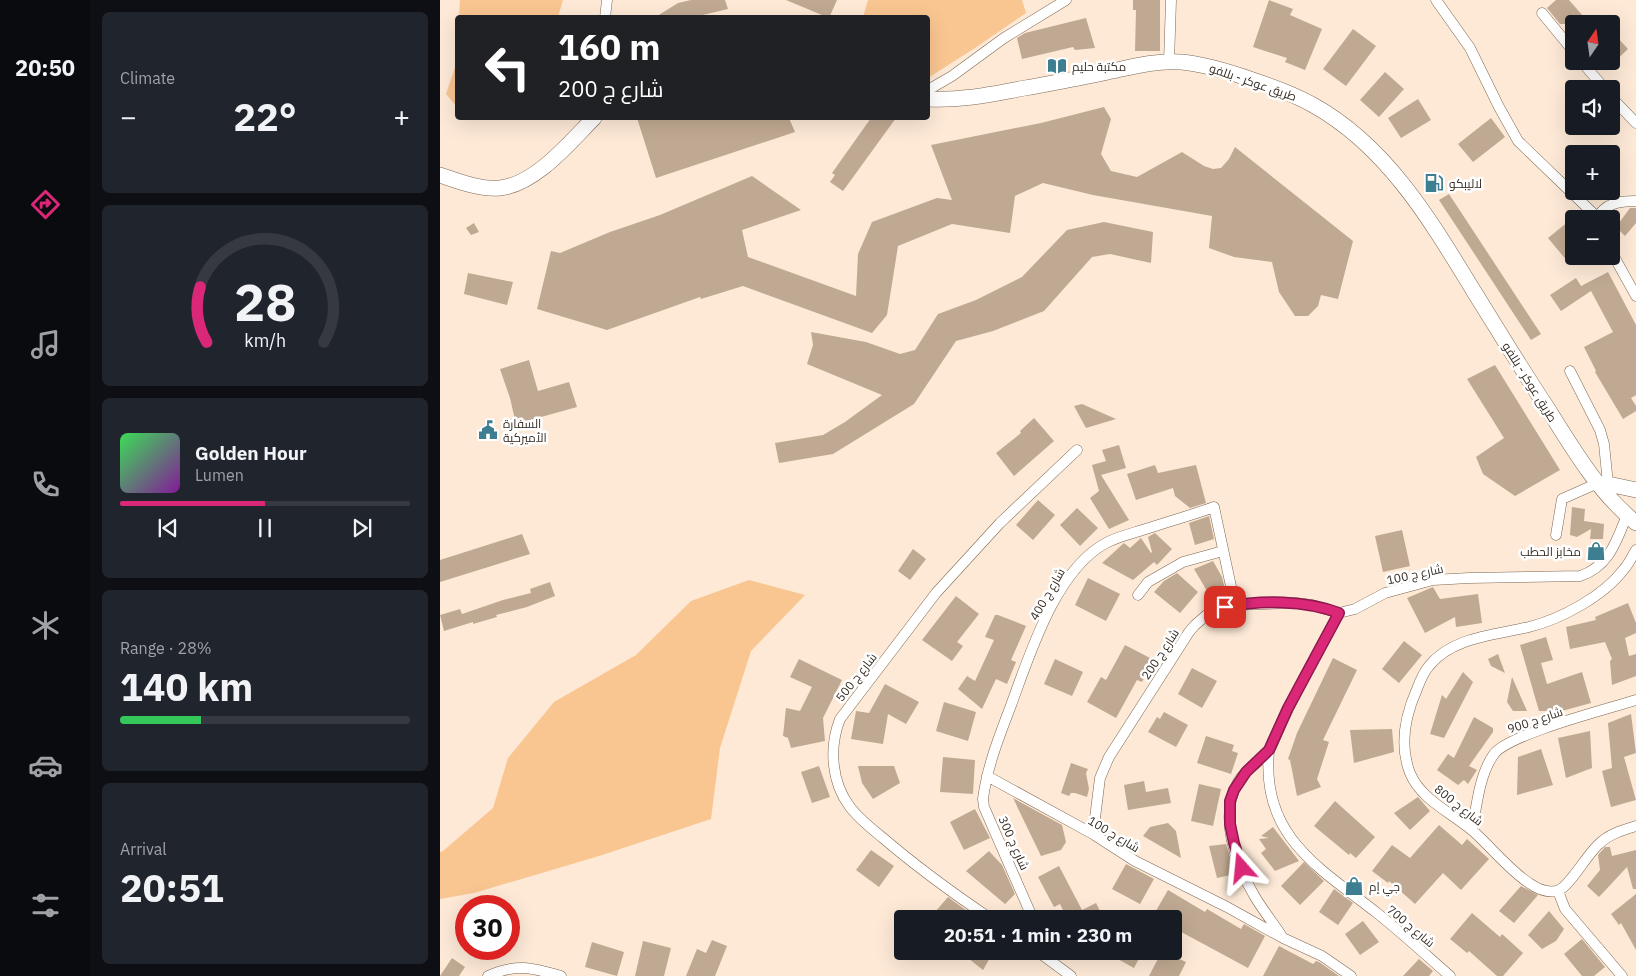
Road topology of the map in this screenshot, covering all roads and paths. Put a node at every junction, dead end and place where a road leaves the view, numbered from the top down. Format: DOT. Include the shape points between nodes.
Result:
graph roads {
  1 [pos="608,0"];
  2 [pos="1066,0"];
  3 [pos="1172,0"];
  4 [pos="1436,0"];
  5 [pos="1542,13"];
  6 [pos="606,15"];
  7 [pos="1565,41"];
  8 [pos="1169,62"];
  9 [pos="1589,70"];
  10 [pos="1597,80"];
  11 [pos="930,89"];
  12 [pos="930,100"];
  13 [pos="1620,106"];
  14 [pos="1636,123"];
  15 [pos="584,124"];
  16 [pos="440,175"];
  17 [pos="1636,201"];
  18 [pos="1589,210"];
  19 [pos="1603,210"];
  20 [pos="1619,265"];
  21 [pos="1636,296"];
  22 [pos="1570,371"];
  23 [pos="1078,450"];
  24 [pos="1603,483"];
  25 [pos="1636,490"];
  26 [pos="1631,519"];
  27 [pos="1556,535"];
  28 [pos="1636,550"];
  29 [pos="1223,551"];
  30 [pos="1138,595"];
  31 [pos="1235,605"];
  32 [pos="1339,613"];
  33 [pos="1636,700"];
  34 [pos="1269,750"];
  35 [pos="987,776"];
  36 [pos="1636,826"];
  37 [pos="1472,830"];
  38 [pos="1092,834"];
  39 [pos="1558,891"];
  40 [pos="979,910"];
  41 [pos="1030,910"];
  42 [pos="1283,938"];
  43 [pos="1051,960"];
  44 [pos="488,976"];
  45 [pos="561,976"];
  46 [pos="1071,976"];
  47 [pos="1351,976"];
  48 [pos="1450,976"];
  49 [pos="1622,976"];
  1 -- 6 [label="street"];
  2 -- 11 [label="street"];
  3 -- 8 [label="street"];
  4 -- 18 [label="street" via="1470,48 1518,141"];
  5 -- 7 [label="street"];
  8 -- 12 [label="street, طريق عوكر - بللفو" via="982,96"];
  8 -- 24 [label="street, طريق عوكر - بللفو" via="1214,68 1282,90 1327,114 1384,162 1422,209 1567,439"];
  9 -- 10 [label="street"];
  13 -- 14 [label="street"];
  15 -- 16 [label="street" via="544,167 511,186 486,187"];
  17 -- 19 [label="street" via="1613,204"];
  20 -- 21 [label="street"];
  22 -- 24 [label="street" via="1600,430 1604,444"];
  23 -- 40 [label="street, شارع ج 500" via="1000,522 936,593 840,719 834,740 836,774 849,806 896,850"];
  24 -- 25 [label="street"];
  24 -- 26 [label="street, طريق عوكر - بللفو"];
  24 -- 27 [label="street" via="1562,499"];
  26 -- 32 [label="street, شارع ج 100" via="1604,561 1580,576 1433,580 1385,593 1355,609"];
  28 -- 37 [label="street, شارع ج 800" via="1624,570 1582,605 1532,626 1474,639 1447,649 1422,676 1405,727 1403,745 1410,775 1434,803"];
  29 -- 30 [label="street" via="1183,562 1148,582"];
  29 -- 31 [label="street"];
  29 -- 35 [label="street, شارع ج 400" via="1214,507 1122,536 1083,560 1045,618"];
  31 -- 32 [label="street, شارع ج 200" via="1296,603"];
  31 -- 38 [label="street, شارع ج 200" via="1216,610 1195,625 1110,756 1100,778"];
  32 -- 34 [label="street"];
  33 -- 37 [label="street, شارع ج 900" via="1539,730 1503,745 1493,755 1483,777"];
  34 -- 42 [label="street" via="1239,780 1230,801 1229,814 1245,878"];
  34 -- 48 [label="street, شارع ج 700" via="1273,805 1298,848"];
  35 -- 38 [label="street, شارع ج 100"];
  35 -- 41 [label="street, شارع ج 300" via="984,807"];
  36 -- 39 [label="street" via="1599,843 1566,886"];
  37 -- 39 [label="street, شارع ج 800" via="1528,882 1542,890"];
  38 -- 42 [label="street, شارع ج 100" via="1135,861"];
  39 -- 49 [label="street" via="1565,909"];
  42 -- 47 [label="street, شارع ج 100" via="1322,956"];
  43 -- 46 [label="street"];
  44 -- 45 [label="street" via="507,969 533,967"];
}
